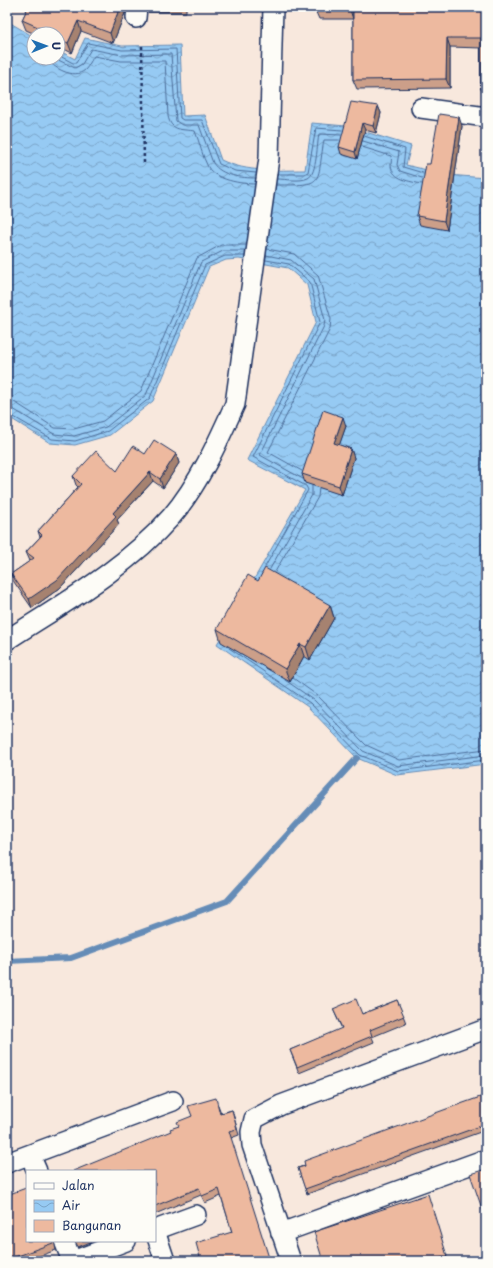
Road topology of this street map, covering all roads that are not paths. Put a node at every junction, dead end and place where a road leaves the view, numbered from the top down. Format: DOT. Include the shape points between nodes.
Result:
graph roads {
  1 [pos="273,7"];
  2 [pos="421,108"];
  3 [pos="486,117"];
  4 [pos="7,640"];
  5 [pos="486,1029"];
  6 [pos="173,1101"];
  7 [pos="486,1159"];
  8 [pos="25,1164"];
  9 [pos="196,1215"];
  10 [pos="156,1231"];
  11 [pos="281,1233"];
  12 [pos="156,1234"];
  13 [pos="54,1242"];
  14 [pos="64,1242"];
  15 [pos="123,1242"];
  16 [pos="61,1261"];
  17 [pos="72,1261"];
  18 [pos="165,1261"];
  19 [pos="290,1261"];
  1 -- 4 [label="street" via="269,158 235,404 198,476 172,516 142,546 107,575"];
  2 -- 3 [label="street"];
  5 -- 11 [label="street" via="281,1105 254,1119 252,1145"];
  6 -- 8 [label="street"];
  7 -- 11 [label="street"];
  9 -- 10 [label="street"];
  11 -- 19 [label="street"];
  12 -- 18 [label="street"];
  13 -- 16 [label="street"];
  14 -- 17 [label="street"];
  15 -- 17 [label="street"];
}
